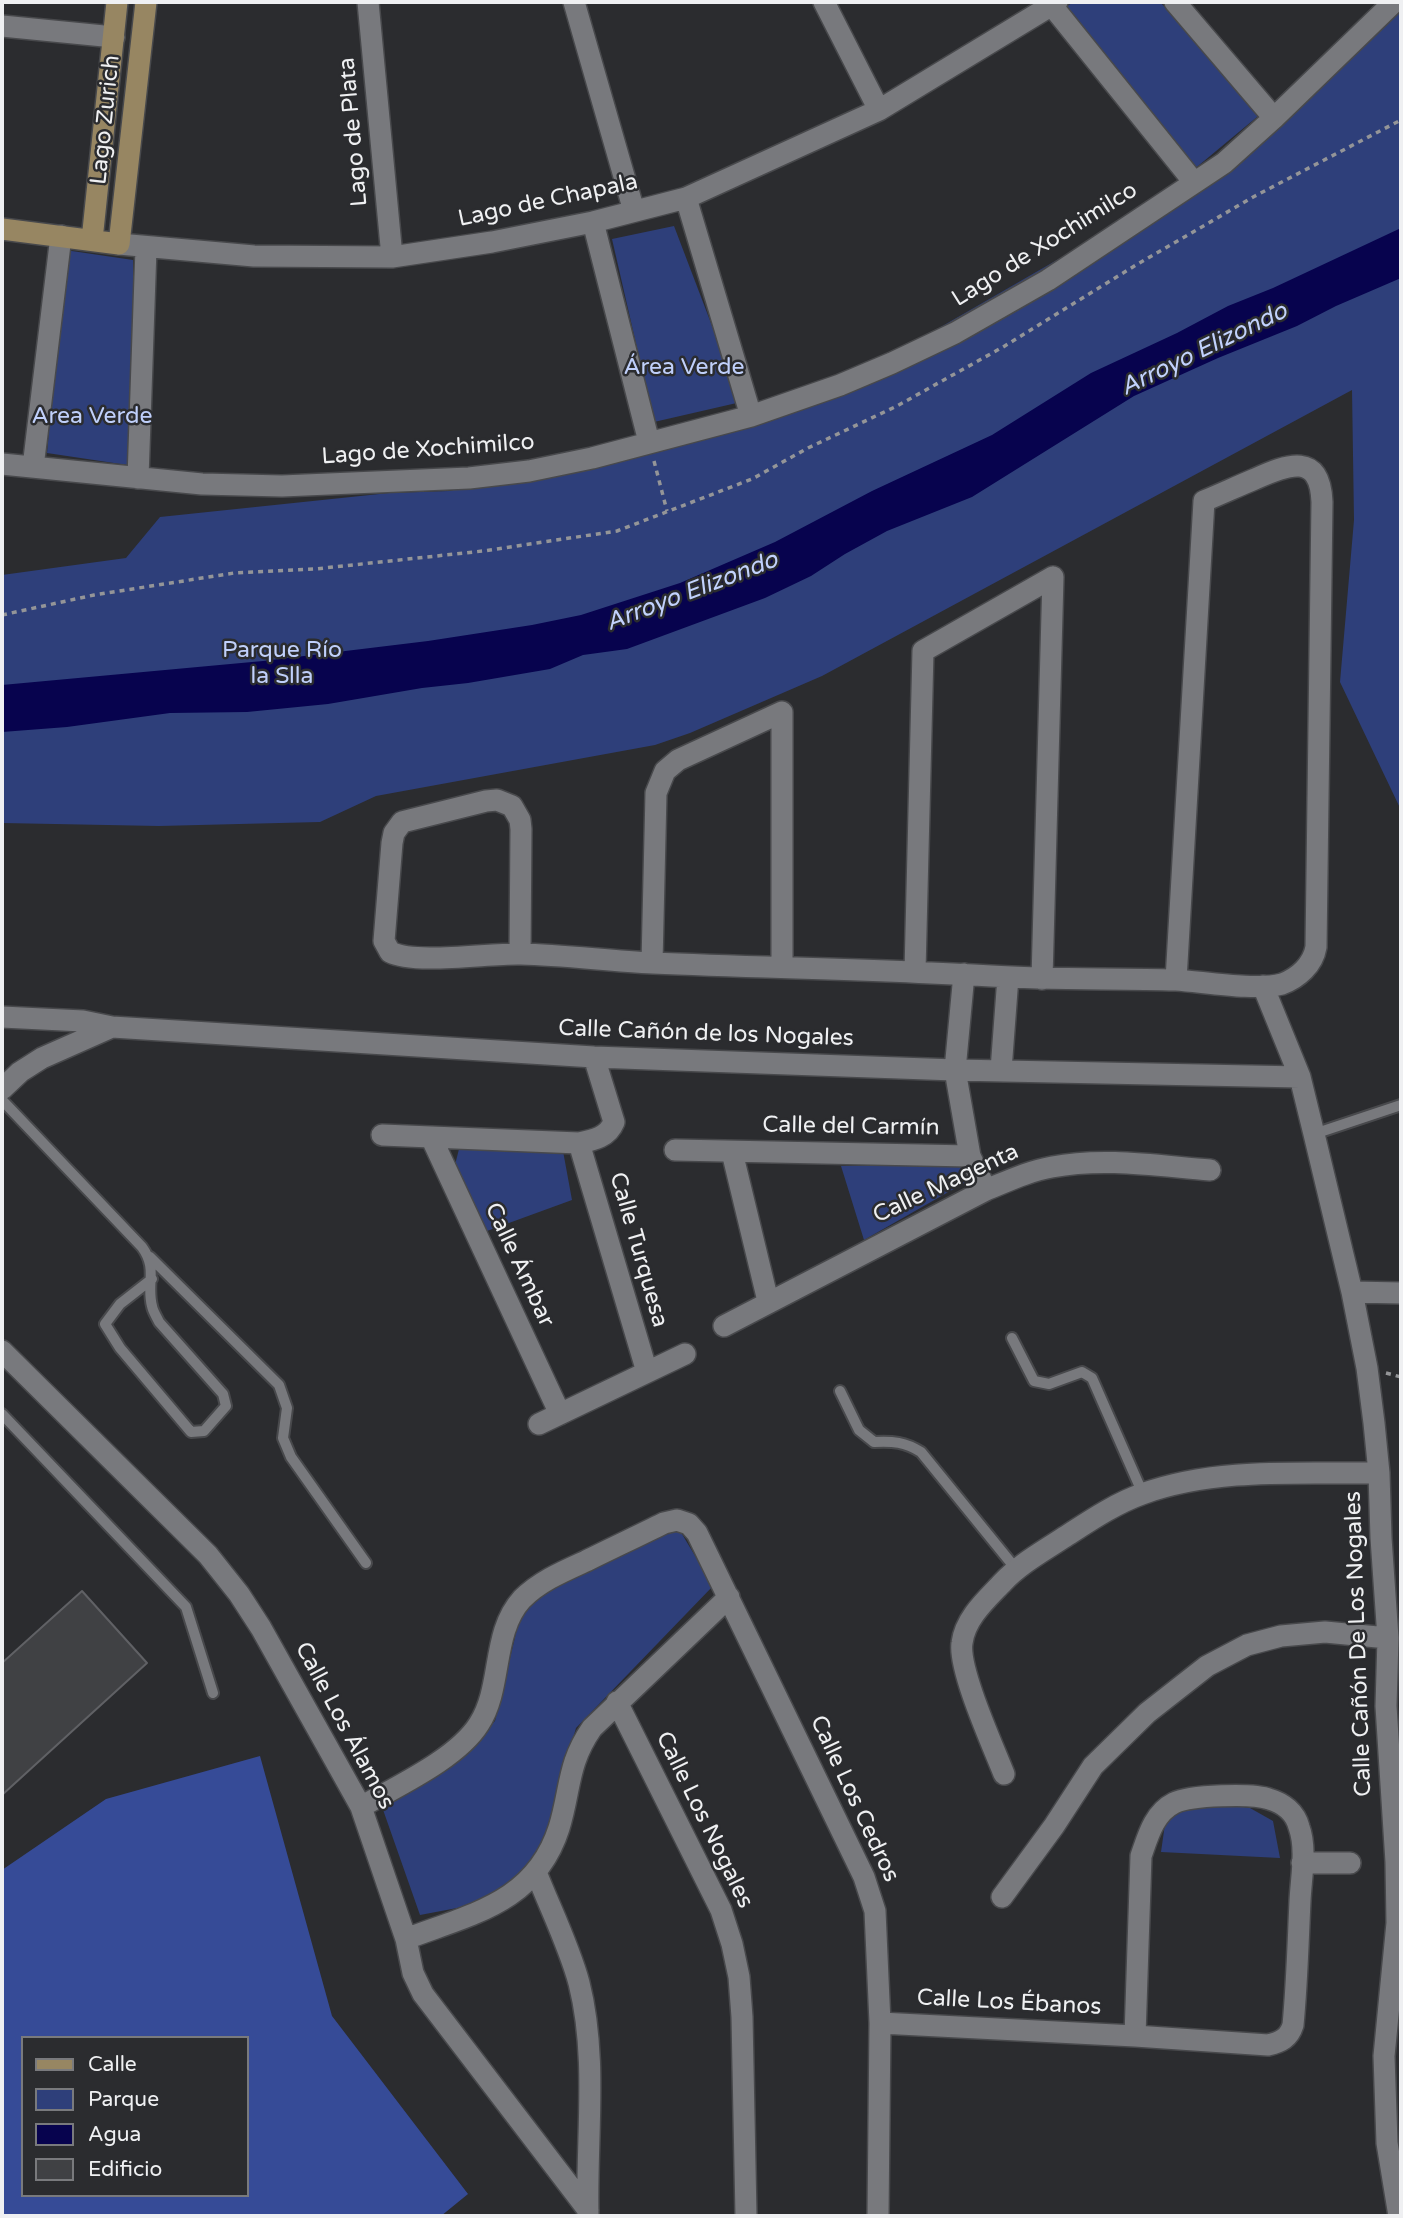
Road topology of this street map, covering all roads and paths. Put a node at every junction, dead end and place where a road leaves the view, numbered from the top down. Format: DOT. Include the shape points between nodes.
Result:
graph roads {
  1 [pos="117,2"];
  2 [pos="146,2"];
  3 [pos="368,2"];
  4 [pos="574,2"];
  5 [pos="824,2"];
  6 [pos="1175,2"];
  7 [pos="1394,2"];
  8 [pos="1053,3"];
  9 [pos="2,26"];
  10 [pos="114,37"];
  11 [pos="879,110"];
  12 [pos="1274,118"];
  13 [pos="1194,181"];
  14 [pos="686,198"];
  15 [pos="634,211"];
  16 [pos="593,222"];
  17 [pos="2,229"];
  18 [pos="61,236"];
  19 [pos="92,240"];
  20 [pos="119,244"];
  21 [pos="146,248"];
  22 [pos="392,257"];
  23 [pos="751,415"];
  24 [pos="649,442"];
  25 [pos="2,464"];
  26 [pos="33,467"];
  27 [pos="138,478"];
  28 [pos="667,511"];
  29 [pos="520,954"];
  30 [pos="652,963"];
  31 [pos="782,967"];
  32 [pos="915,971"];
  33 [pos="964,974"];
  34 [pos="1008,977"];
  35 [pos="1042,979"];
  36 [pos="1176,981"];
  37 [pos="1263,986"];
  38 [pos="2,1017"];
  39 [pos="111,1027"];
  40 [pos="594,1058"];
  41 [pos="955,1069"];
  42 [pos="1001,1070"];
  43 [pos="1300,1077"];
  44 [pos="2,1089"];
  45 [pos="2,1100"];
  46 [pos="1401,1105"];
  47 [pos="1314,1134"];
  48 [pos="382,1135"];
  49 [pos="431,1137"];
  50 [pos="579,1143"];
  51 [pos="675,1150"];
  52 [pos="732,1152"];
  53 [pos="970,1156"];
  54 [pos="1210,1170"];
  55 [pos="986,1190"];
  56 [pos="150,1257"];
  57 [pos="152,1279"];
  58 [pos="1352,1292"];
  59 [pos="1401,1293"];
  60 [pos="768,1301"];
  61 [pos="724,1326"];
  62 [pos="1012,1338"];
  63 [pos="2,1351"];
  64 [pos="685,1354"];
  65 [pos="647,1373"];
  66 [pos="840,1391"];
  67 [pos="2,1414"];
  68 [pos="560,1414"];
  69 [pos="539,1424"];
  70 [pos="1379,1473"];
  71 [pos="1143,1494"];
  72 [pos="366,1563"];
  73 [pos="1016,1569"];
  74 [pos="729,1597"];
  75 [pos="1388,1638"];
  76 [pos="213,1693"];
  77 [pos="617,1702"];
  78 [pos="1003,1774"];
  79 [pos="361,1807"];
  80 [pos="1302,1863"];
  81 [pos="1350,1863"];
  82 [pos="536,1872"];
  83 [pos="1002,1897"];
  84 [pos="406,1939"];
  85 [pos="880,2023"];
  86 [pos="1135,2036"];
  87 [pos="588,2213"];
  88 [pos="746,2216"];
  89 [pos="878,2216"];
  90 [pos="1399,2216"];
  1 -- 10 [label="street, Lago Zurich"];
  2 -- 20 [label="street, Lago Zurich"];
  3 -- 22 [label="street, Lago de Plata"];
  4 -- 15 [label="street"];
  5 -- 11 [label="street"];
  6 -- 12 [label="street"];
  7 -- 12 [label="street, Lago de Xochimilco"];
  8 -- 11 [label="street, Lago de Chapala"];
  8 -- 13 [label="street"];
  9 -- 10 [label="street"];
  10 -- 19 [label="street, Lago Zurich"];
  11 -- 14 [label="street, Lago de Chapala"];
  12 -- 13 [label="street, Lago de Xochimilco" via="1224,163"];
  13 -- 23 [label="street, Lago de Xochimilco" via="1048,280 955,333 840,384"];
  14 -- 15 [label="street, Lago de Chapala"];
  14 -- 23 [label="street"];
  15 -- 16 [label="street, Lago de Chapala"];
  16 -- 22 [label="street, Lago de Chapala"];
  16 -- 24 [label="street"];
  17 -- 18 [label="street, Lago de Chapala"];
  18 -- 19 [label="street, Lago de Chapala"];
  18 -- 26 [label="street"];
  19 -- 20 [label="street, Lago de Chapala"];
  20 -- 21 [label="street, Lago de Chapala"];
  21 -- 22 [label="street, Lago de Chapala" via="254,256"];
  21 -- 27 [label="street"];
  23 -- 24 [label="street, Lago de Xochimilco"];
  24 -- 27 [label="street, Lago de Xochimilco" via="558,466 469,478 282,486"];
  24 -- 28 [label="path"];
  25 -- 26 [label="street, Lago de Xochimilco"];
  26 -- 27 [label="street, Lago de Xochimilco"];
  29 -- 29 [label="street" via="522,829 512,806 486,801 402,822 391,843 387,884 384,941 390,951 409,957"];
  29 -- 30 [label="street"];
  30 -- 31 [label="street"];
  30 -- 31 [label="street" via="654,809 660,782 678,760 782,712"];
  31 -- 32 [label="street"];
  32 -- 33 [label="street"];
  32 -- 35 [label="street" via="923,651 1053,577"];
  33 -- 34 [label="street"];
  33 -- 41 [label="street"];
  34 -- 35 [label="street"];
  34 -- 42 [label="street"];
  35 -- 36 [label="street"];
  36 -- 37 [label="street"];
  36 -- 37 [label="street" via="1203,501 1297,465 1318,478 1322,502 1316,947 1302,973"];
  37 -- 43 [label="street, Calle Cañón De Los Nogales"];
  38 -- 39 [label="street, Calle Cañón de los Nogales"];
  39 -- 40 [label="street, Calle Cañón de los Nogales"];
  39 -- 44 [label="street, Calle Cañón de los Nogales" via="42,1058"];
  40 -- 41 [label="street, Calle Cañón de los Nogales"];
  40 -- 50 [label="street" via="614,1125 602,1136"];
  41 -- 42 [label="street, Calle Cañón de los Nogales"];
  41 -- 53 [label="street"];
  42 -- 43 [label="street, Calle Cañón de los Nogales"];
  43 -- 47 [label="street, Calle Cañón De Los Nogales"];
  45 -- 56 [label="lane"];
  46 -- 47 [label="lane"];
  47 -- 58 [label="street, Calle Cañón De Los Nogales"];
  48 -- 49 [label="street"];
  49 -- 50 [label="street"];
  49 -- 68 [label="street, Calle Ámbar"];
  50 -- 65 [label="street, Calle Turquesa"];
  51 -- 52 [label="street, Calle del Carmín"];
  52 -- 53 [label="street, Calle del Carmín"];
  52 -- 60 [label="street"];
  53 -- 55 [label="street"];
  54 -- 55 [label="street, Calle Magenta" via="1077,1163 1029,1173"];
  55 -- 60 [label="street, Calle Magenta"];
  56 -- 57 [label="lane"];
  56 -- 72 [label="lane" via="279,1385 287,1408 283,1438 291,1457"];
  57 -- 57 [label="lane" via="152,1307 159,1322 223,1394 226,1406 204,1431 191,1432 104,1324 120,1304"];
  58 -- 59 [label="street"];
  58 -- 70 [label="street, Calle Cañón De Los Nogales" via="1367,1368"];
  60 -- 61 [label="street, Calle Magenta"];
  62 -- 71 [label="lane" via="1034,1381 1049,1384 1082,1372 1092,1378"];
  63 -- 79 [label="street, Calle Los Álamos" via="208,1555 239,1594"];
  64 -- 65 [label="street"];
  65 -- 68 [label="street"];
  66 -- 73 [label="lane" via="859,1430 874,1442 909,1444 921,1452"];
  67 -- 76 [label="lane" via="186,1607"];
  68 -- 69 [label="street"];
  70 -- 71 [label="street" via="1201,1479"];
  70 -- 75 [label="street, Calle Cañón De Los Nogales"];
  71 -- 73 [label="street"];
  73 -- 78 [label="street" via="972,1617 962,1642 962,1659"];
  74 -- 77 [label="street"];
  74 -- 79 [label="street, Calle Los Cedros" via="697,1533 677,1520 543,1582 510,1616 488,1703 468,1739"];
  74 -- 85 [label="street, Calle Los Cedros" via="864,1877 876,1911"];
  75 -- 83 [label="street" via="1325,1632 1281,1636 1247,1645 1207,1666 1147,1713 1093,1766"];
  75 -- 90 [label="street, Calle Cañón De Los Nogales" via="1386,1706 1397,1923 1384,2056 1387,2143"];
  77 -- 82 [label="street" via="579,1747 559,1828"];
  77 -- 88 [label="street, Calle Los Nogales" via="721,1910 732,1944 742,2017"];
  79 -- 84 [label="street, Calle Los Álamos"];
  80 -- 81 [label="street"];
  80 -- 86 [label="street, Calle Los Ébanos" via="1295,2007 1286,2038 1268,2045"];
  80 -- 86 [label="street" via="1295,1815 1267,1797 1190,1797 1160,1814 1141,1856"];
  82 -- 84 [label="street" via="499,1903"];
  82 -- 87 [label="street" via="578,1981 586,2018"];
  84 -- 87 [label="street, Calle Los Álamos" via="423,1994"];
  85 -- 86 [label="street, Calle Los Ébanos"];
  85 -- 89 [label="street, Calle Los Cedros"];
}
